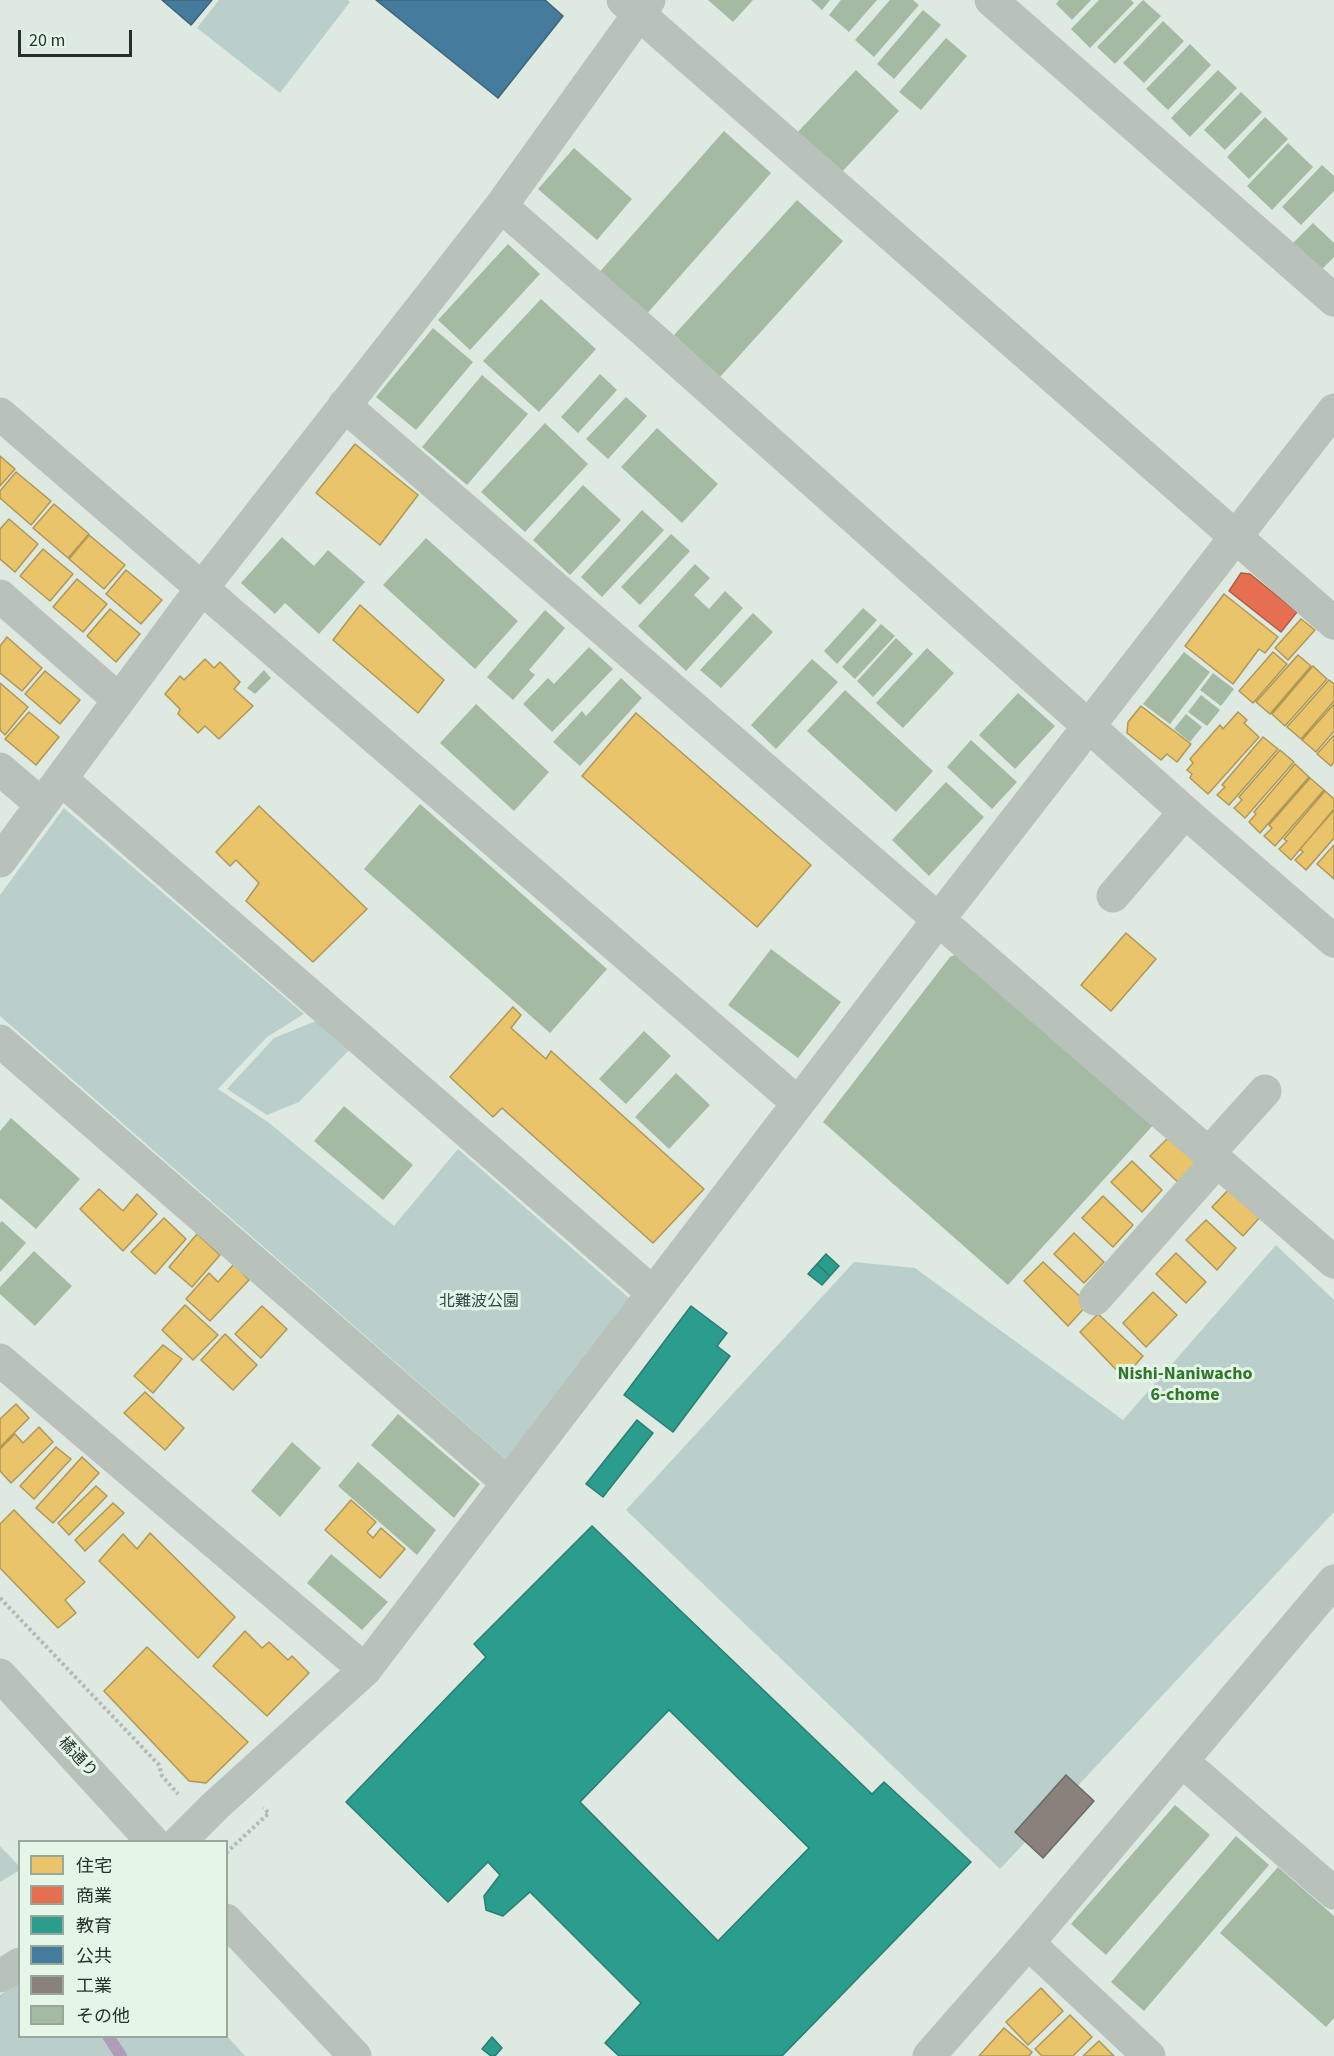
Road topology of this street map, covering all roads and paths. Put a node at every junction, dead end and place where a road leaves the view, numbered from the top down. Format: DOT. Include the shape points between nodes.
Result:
graph roads {
  1 [pos="991,0"];
  2 [pos="637,4"];
  3 [pos="501,206"];
  4 [pos="1334,300"];
  5 [pos="344,405"];
  6 [pos="1334,410"];
  7 [pos="0,414"];
  8 [pos="1236,538"];
  9 [pos="202,588"];
  10 [pos="0,596"];
  11 [pos="1334,623"];
  12 [pos="119,700"];
  13 [pos="1089,728"];
  14 [pos="0,769"];
  15 [pos="61,779"];
  16 [pos="40,804"];
  17 [pos="1185,812"];
  18 [pos="0,861"];
  19 [pos="1113,896"];
  20 [pos="939,919"];
  21 [pos="1334,942"];
  22 [pos="0,1041"];
  23 [pos="1265,1090"];
  24 [pos="798,1103"];
  25 [pos="1213,1157"];
  26 [pos="1334,1262"];
  27 [pos="653,1293"];
  28 [pos="1095,1299"];
  29 [pos="0,1360"];
  30 [pos="508,1483"];
  31 [pos="1334,1581"];
  32 [pos="0,1598"];
  33 [pos="365,1670"];
  34 [pos="0,1675"];
  35 [pos="1182,1761"];
  36 [pos="186,1801"];
  37 [pos="269,1812"];
  38 [pos="151,1840"];
  39 [pos="181,1840"];
  40 [pos="228,1851"];
  41 [pos="1334,1893"];
  42 [pos="228,1922"];
  43 [pos="1028,1942"];
  44 [pos="18,1965"];
  45 [pos="0,1976"];
  46 [pos="355,2056"];
  47 [pos="930,2056"];
  48 [pos="1149,2056"];
  1 -- 4 [label="street"];
  2 -- 3 [label="street"];
  2 -- 8 [label="street"];
  3 -- 5 [label="street"];
  3 -- 13 [label="street"];
  5 -- 9 [label="street"];
  5 -- 20 [label="street"];
  6 -- 8 [label="street"];
  7 -- 9 [label="street"];
  8 -- 11 [label="street"];
  8 -- 13 [label="street"];
  9 -- 12 [label="street"];
  9 -- 24 [label="street"];
  10 -- 12 [label="street"];
  12 -- 15 [label="street"];
  13 -- 17 [label="street"];
  13 -- 20 [label="street"];
  14 -- 16 [label="street"];
  15 -- 16 [label="street"];
  15 -- 27 [label="street"];
  16 -- 18 [label="street"];
  17 -- 19 [label="street"];
  17 -- 21 [label="street"];
  20 -- 24 [label="street"];
  20 -- 25 [label="street"];
  22 -- 30 [label="street"];
  23 -- 25 [label="street"];
  24 -- 27 [label="street"];
  25 -- 26 [label="street"];
  25 -- 28 [label="street"];
  27 -- 30 [label="street"];
  29 -- 33 [label="street"];
  30 -- 33 [label="street"];
  31 -- 35 [label="street"];
  32 -- 36 [label="path" via="159,1765 162,1776"];
  33 -- 39 [label="street"];
  34 -- 38 [label="street, 橘通り"];
  35 -- 41 [label="street"];
  35 -- 43 [label="street"];
  37 -- 40 [label="path"];
  42 -- 46 [label="street"];
  43 -- 47 [label="street"];
  43 -- 48 [label="street"];
  44 -- 45 [label="street"];
}
